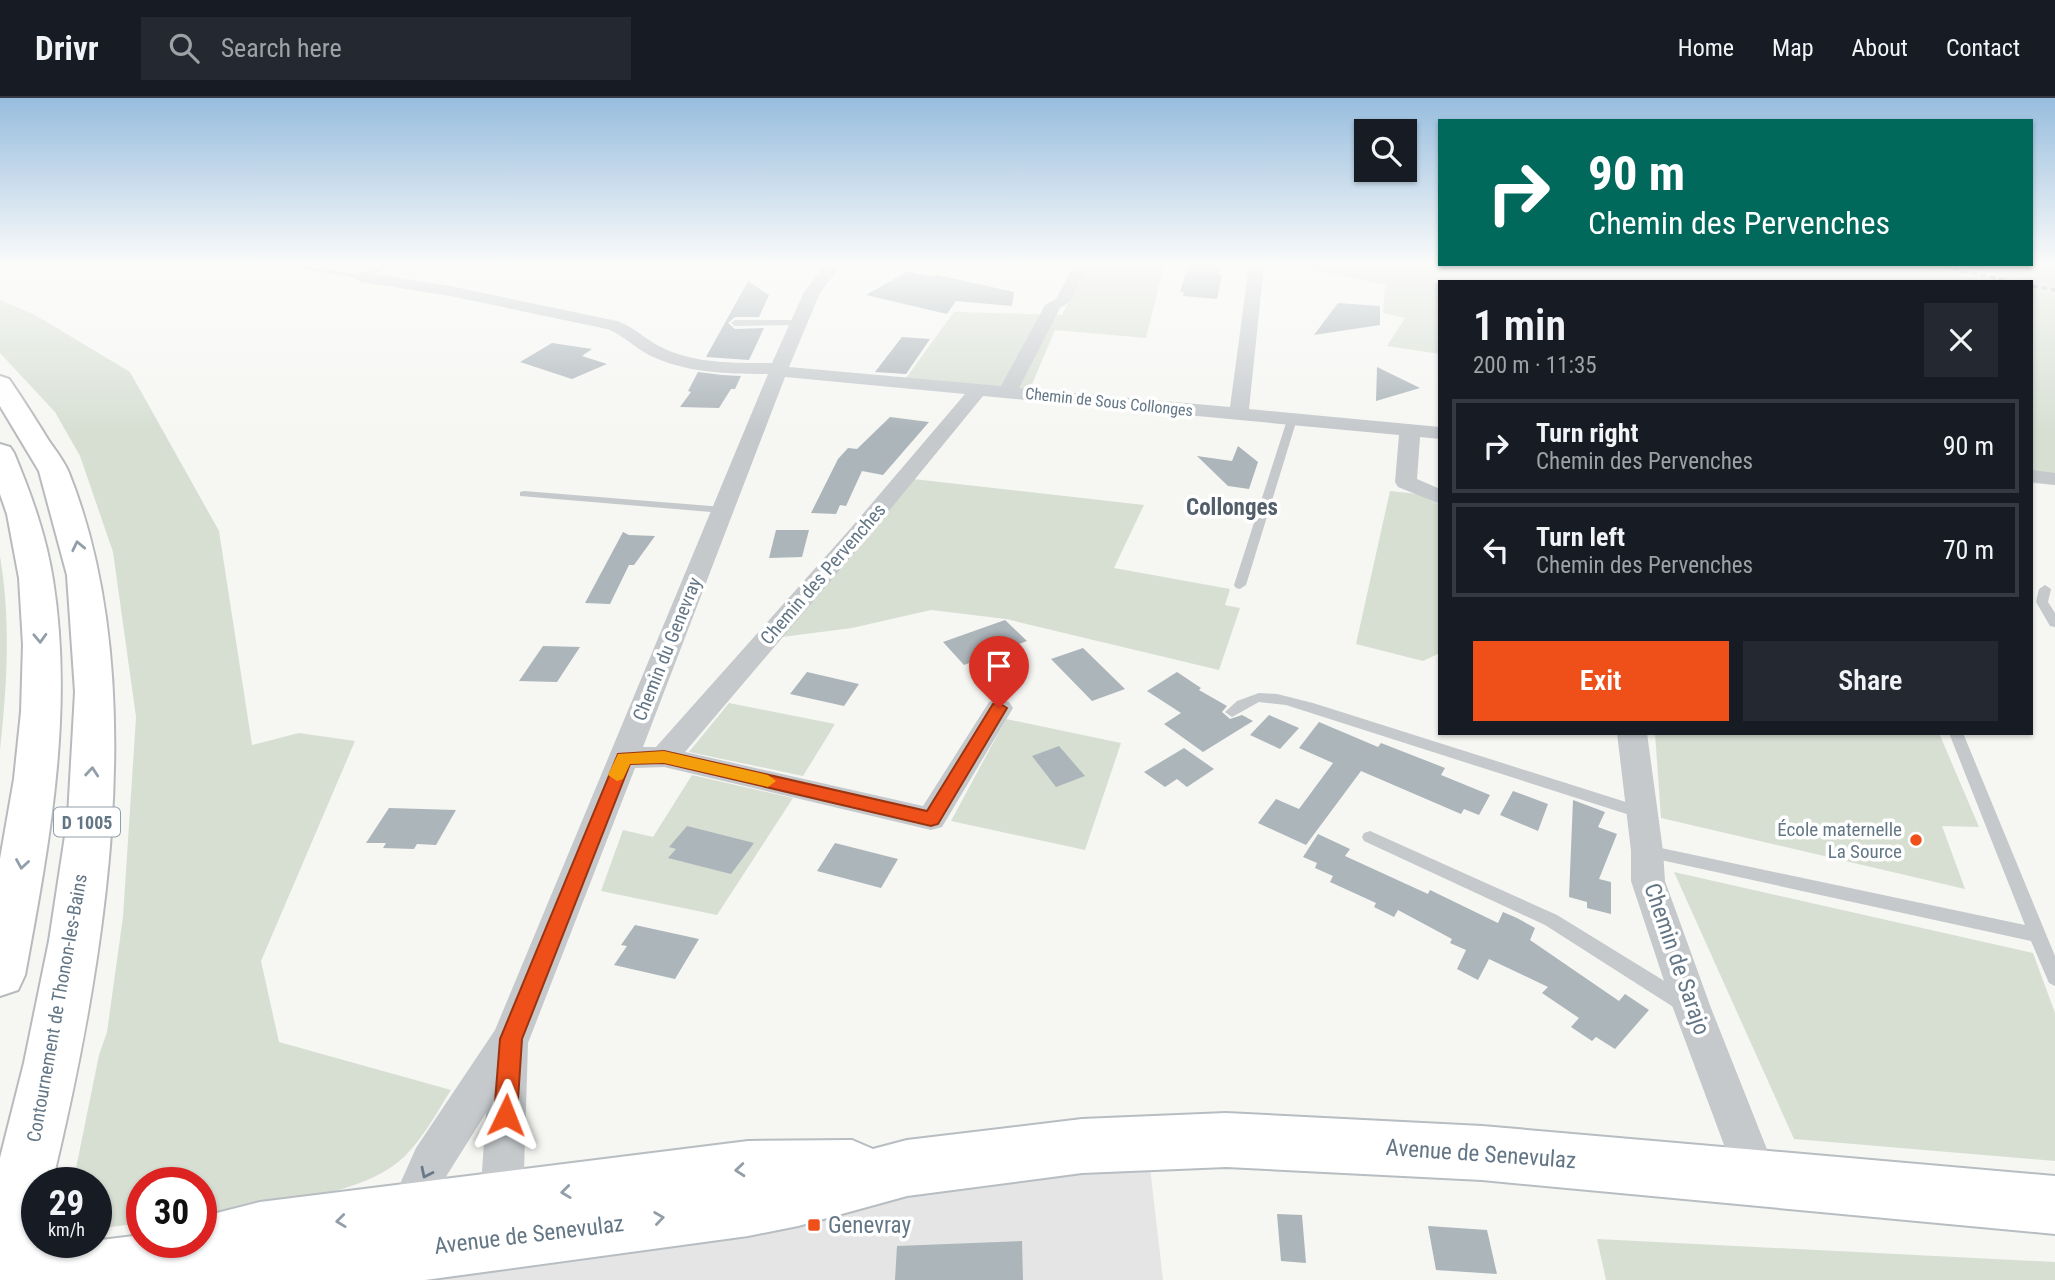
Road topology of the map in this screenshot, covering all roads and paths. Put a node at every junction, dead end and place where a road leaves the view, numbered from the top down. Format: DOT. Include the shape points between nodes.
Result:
graph roads {
  1 [pos="588,320"];
  2 [pos="799,320"];
  3 [pos="1044,320"];
  4 [pos="1251,320"];
  5 [pos="735,323"];
  6 [pos="798,323"];
  7 [pos="778,370"];
  8 [pos="0,384"];
  9 [pos="979,389"];
  10 [pos="1007,391"];
  11 [pos="1239,414"];
  12 [pos="1292,419"];
  13 [pos="1410,429"];
  14 [pos="1438,433"];
  15 [pos="0,453"];
  16 [pos="2033,476"];
  17 [pos="2055,479"];
  18 [pos="524,494"];
  19 [pos="1438,496"];
  20 [pos="723,510"];
  21 [pos="1240,585"];
  22 [pos="2045,589"];
  23 [pos="2055,623"];
  24 [pos="999,708"];
  25 [pos="1232,712"];
  26 [pos="1632,735"];
  27 [pos="1957,735"];
  28 [pos="664,757"];
  29 [pos="624,758"];
  30 [pos="1642,813"];
  31 [pos="1370,837"];
  32 [pos="1647,851"];
  33 [pos="2037,935"];
  34 [pos="0,975"];
  35 [pos="2055,978"];
  36 [pos="1692,1008"];
  37 [pos="511,1039"];
  38 [pos="1757,1177"];
  39 [pos="2055,1205"];
  40 [pos="403,1233"];
  41 [pos="476,1241"];
  42 [pos="0,1272"];
  43 [pos="35,1280"];
  1 -- 7 [label="street, Chemin de Sous Collonges" via="630,332 652,350 690,361"];
  2 -- 6 [label="street, Chemin du Genevray"];
  3 -- 10 [label="street"];
  4 -- 11 [label="street"];
  5 -- 6 [label="lane"];
  6 -- 7 [label="street, Chemin du Genevray"];
  7 -- 9 [label="street, Chemin de Sous Collonges"];
  7 -- 20 [label="street, Chemin du Genevray"];
  42 -- 8 [label="main road, Contournement de Thonon-les-Bains / D 1005, one-way" via="33,1146 62,1005 83,868 95,673 79,547 68,506 46,453"];
  9 -- 10 [label="street, Chemin de Sous Collonges"];
  9 -- 28 [label="street, Chemin des Pervenches"];
  10 -- 11 [label="street, Chemin de Sous Collonges"];
  11 -- 12 [label="street, Chemin de Sous Collonges"];
  12 -- 13 [label="street, Chemin de Sous Collonges"];
  12 -- 21 [label="lane"];
  13 -- 14 [label="street, Chemin de Sous Collonges"];
  13 -- 19 [label="street" via="1406,482"];
  15 -- 34 [label="main road, D 1005, one-way" via="34,562 42,689 36,777"];
  16 -- 17 [label="street"];
  18 -- 20 [label="lane"];
  20 -- 29 [label="street, Chemin du Genevray"];
  22 -- 23 [label="lane" via="2042,602"];
  24 -- 28 [label="street" via="931,819"];
  25 -- 30 [label="lane" via="1246,699 1268,697 1308,706"];
  26 -- 30 [label="street, Chemin de Sarajo"];
  27 -- 33 [label="lane"];
  28 -- 29 [label="street"];
  29 -- 37 [label="street, Chemin du Genevray"];
  30 -- 32 [label="street, Chemin de Sarajo"];
  31 -- 36 [label="lane" via="1551,920"];
  32 -- 33 [label="lane"];
  32 -- 36 [label="street, Chemin de Sarajo" via="1648,881"];
  33 -- 35 [label="lane"];
  36 -- 38 [label="street, Chemin de Sarajo"];
  37 -- 40 [label="street, Chemin du Genevray, one-way" via="431,1162"];
  37 -- 41 [label="street, Chemin du Genevray" via="503,1161"];
  38 -- 39 [label="main road, Avenue de Senevulaz"];
  38 -- 41 [label="main road, Avenue de Senevulaz" via="1495,1154 1226,1140 1082,1146 906,1168 773,1202"];
  40 -- 41 [label="main road, Avenue de Senevulaz"];
  40 -- 43 [label="main road, Avenue de Senevulaz" via="218,1275 148,1265"];
}
